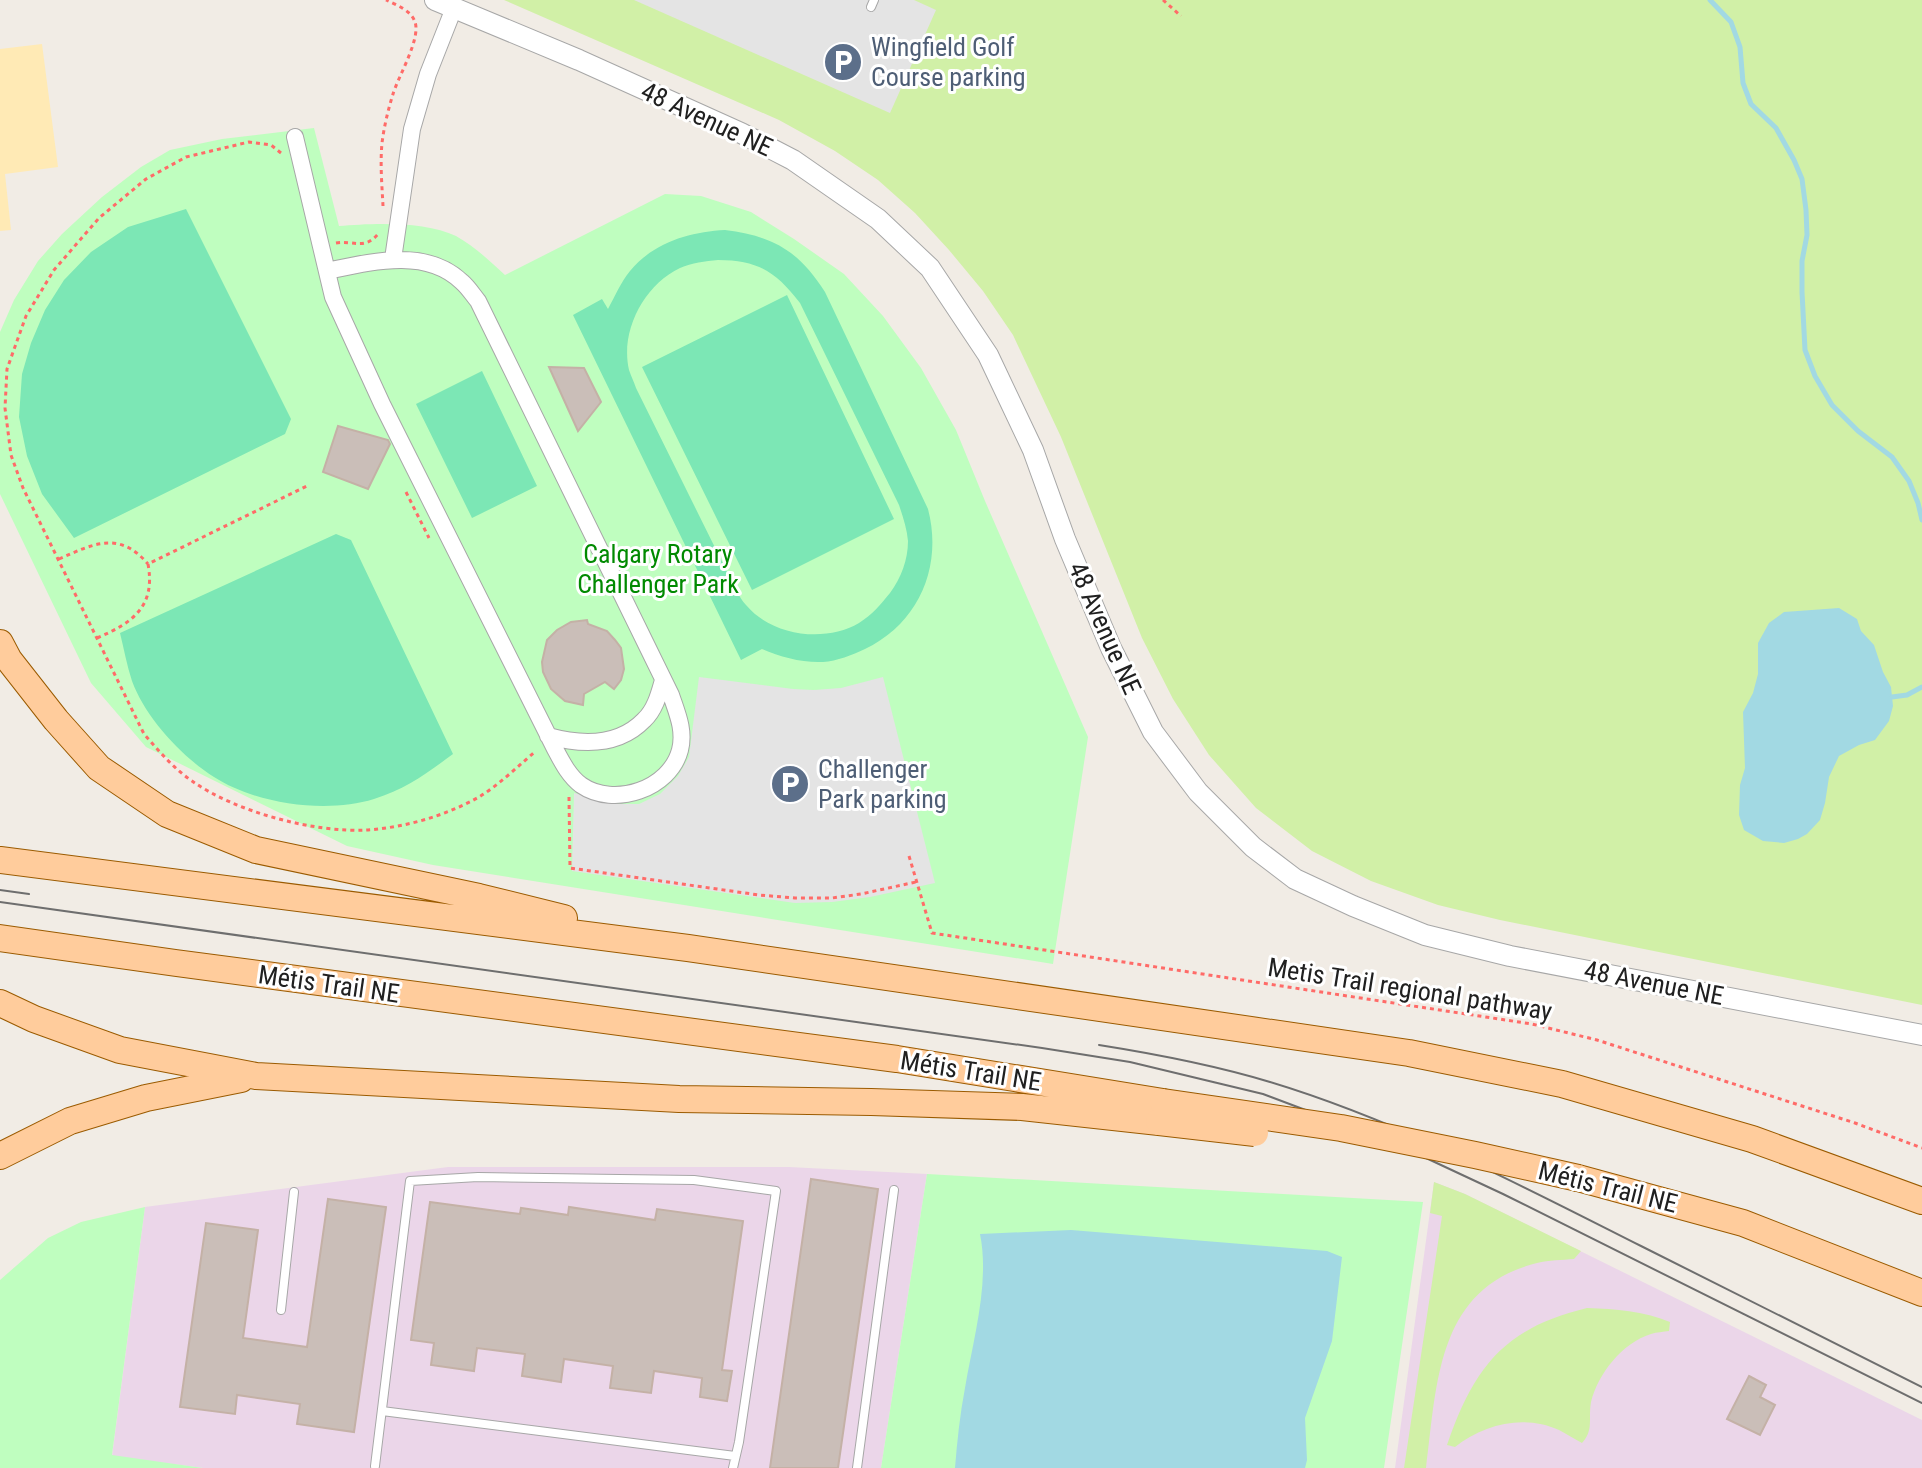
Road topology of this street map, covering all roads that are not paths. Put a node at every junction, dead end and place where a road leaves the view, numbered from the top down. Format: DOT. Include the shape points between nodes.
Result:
graph roads {
  1 [pos="450,3"];
  2 [pos="295,137"];
  3 [pos="393,259"];
  4 [pos="327,271"];
  5 [pos="0,643"];
  6 [pos="663,680"];
  7 [pos="544,742"];
  8 [pos="0,860"];
  9 [pos="0,938"];
  10 [pos="688,948"];
  11 [pos="0,1003"];
  12 [pos="1922,1035"];
  13 [pos="256,1076"];
  14 [pos="1161,1112"];
  15 [pos="0,1156"];
  16 [pos="894,1190"];
  17 [pos="294,1192"];
  18 [pos="1922,1201"];
  19 [pos="1922,1293"];
  20 [pos="281,1310"];
  21 [pos="382,1411"];
  22 [pos="735,1456"];
  23 [pos="375,1466"];
  24 [pos="733,1468"];
  25 [pos="857,1468"];
  1 -- 3 [label="street" via="412,129"];
  1 -- 12 [label="street, 48 Avenue NE" via="793,160 878,219 930,268 988,355 1033,450 1111,648 1153,732 1198,792 1253,847 1295,879 1425,935"];
  2 -- 4 [label="street"];
  3 -- 4 [label="street"];
  3 -- 6 [label="street" via="441,268 478,301"];
  4 -- 7 [label="street" via="333,297 382,404"];
  5 -- 10 [label="main road" via="99,768 167,814 256,850"];
  6 -- 7 [label="street" via="644,721 615,738 598,743"];
  6 -- 7 [label="street" via="679,716 681,747 665,775 651,785 622,794 582,785"];
  8 -- 10 [label="main road"];
  9 -- 14 [label="main road, Métis Trail NE" via="897,1059"];
  10 -- 18 [label="main road" via="1470,1065 1562,1084 1752,1139"];
  11 -- 13 [label="main road" via="120,1050"];
  13 -- 14 [label="main road" via="679,1099"];
  13 -- 15 [label="main road" via="146,1098 70,1121"];
  14 -- 19 [label="main road, Métis Trail NE, bridge" via="1341,1128 1578,1178 1743,1223"];
  16 -- 25 [label="lane"];
  17 -- 20 [label="lane"];
  21 -- 22 [label="lane"];
  21 -- 22 [label="lane" via="410,1181 694,1180 776,1191"];
  21 -- 23 [label="lane"];
  22 -- 24 [label="lane"];
}
